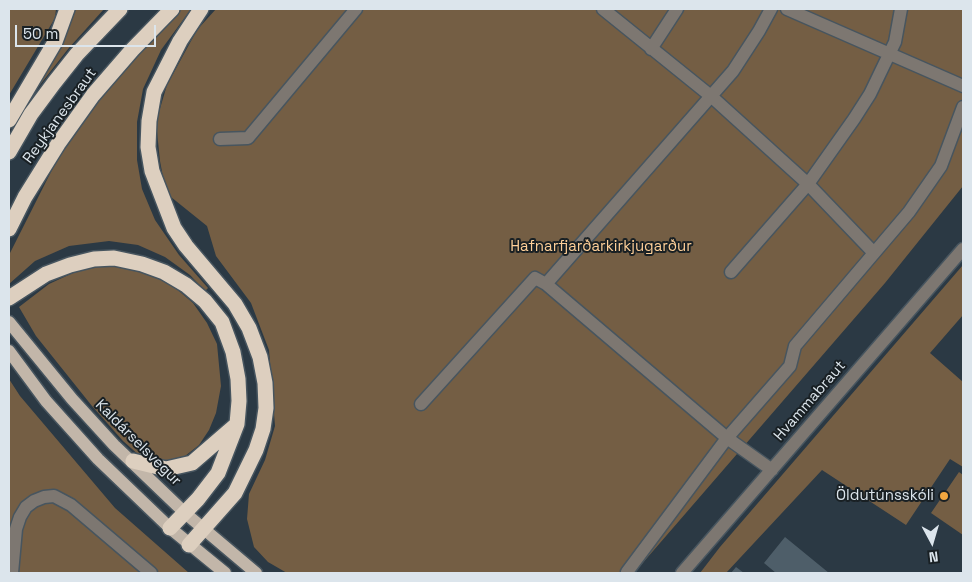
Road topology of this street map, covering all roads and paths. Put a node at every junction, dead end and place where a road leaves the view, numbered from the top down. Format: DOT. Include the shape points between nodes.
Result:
graph roads {
  1 [pos="67,9"];
  2 [pos="120,9"];
  3 [pos="172,9"];
  4 [pos="202,9"];
  5 [pos="356,9"];
  6 [pos="603,9"];
  7 [pos="677,9"];
  8 [pos="771,9"];
  9 [pos="788,9"];
  10 [pos="901,9"];
  11 [pos="651,49"];
  12 [pos="888,53"];
  13 [pos="963,86"];
  14 [pos="712,97"];
  15 [pos="963,107"];
  16 [pos="9,120"];
  17 [pos="220,139"];
  18 [pos="9,152"];
  19 [pos="808,184"];
  20 [pos="9,229"];
  21 [pos="963,249"];
  22 [pos="874,253"];
  23 [pos="730,272"];
  24 [pos="546,284"];
  25 [pos="9,298"];
  26 [pos="9,322"];
  27 [pos="12,356"];
  28 [pos="420,404"];
  29 [pos="237,424"];
  30 [pos="727,438"];
  31 [pos="133,462"];
  32 [pos="772,470"];
  33 [pos="185,513"];
  34 [pos="170,528"];
  35 [pos="204,529"];
  36 [pos="189,545"];
  37 [pos="627,572"];
  38 [pos="12,573"];
  39 [pos="152,573"];
  40 [pos="225,573"];
  41 [pos="256,573"];
  42 [pos="682,573"];
  1 -- 16 [label="highway" via="55,42"];
  2 -- 18 [label="highway, Reykjanesbraut" via="54,83"];
  3 -- 20 [label="highway, Reykjanesbraut" via="93,95 58,144"];
  4 -- 35 [label="highway" via="180,41 154,92 148,147 152,171 174,228 230,298 249,328 260,357 266,408 260,436 245,473 234,493"];
  5 -- 17 [label="street" via="248,138"];
  6 -- 11 [label="street"];
  7 -- 11 [label="street"];
  8 -- 14 [label="street" via="733,71"];
  9 -- 12 [label="street"];
  10 -- 12 [label="street" via="894,42"];
  11 -- 14 [label="street"];
  12 -- 13 [label="street"];
  12 -- 19 [label="street" via="870,94"];
  14 -- 19 [label="street"];
  14 -- 24 [label="street"];
  15 -- 22 [label="street" via="941,166 909,212"];
  19 -- 22 [label="street"];
  19 -- 23 [label="street"];
  21 -- 32 [label="street, Hvammabraut"];
  22 -- 30 [label="street" via="795,346 790,366"];
  24 -- 28 [label="street" via="535,278"];
  24 -- 30 [label="street"];
  25 -- 29 [label="highway" via="46,274 94,259 114,258 164,272 205,301 222,322 238,379"];
  26 -- 31 [label="main road, Kaldárselsvegur" via="94,423"];
  27 -- 34 [label="main road" via="46,401 98,459"];
  29 -- 31 [label="highway" via="192,464 166,469"];
  29 -- 33 [label="highway" via="218,473"];
  30 -- 32 [label="street"];
  30 -- 37 [label="street"];
  31 -- 33 [label="main road, Kaldárselsvegur"];
  32 -- 42 [label="street, Hvammabraut"];
  33 -- 34 [label="highway"];
  33 -- 35 [label="main road, Kaldárselsvegur"];
  34 -- 36 [label="main road"];
  35 -- 36 [label="highway"];
  35 -- 41 [label="main road, Kaldárselsvegur"];
  36 -- 40 [label="main road"];
  38 -- 39 [label="street" via="20,517 34,501 54,496 72,505"];
}
